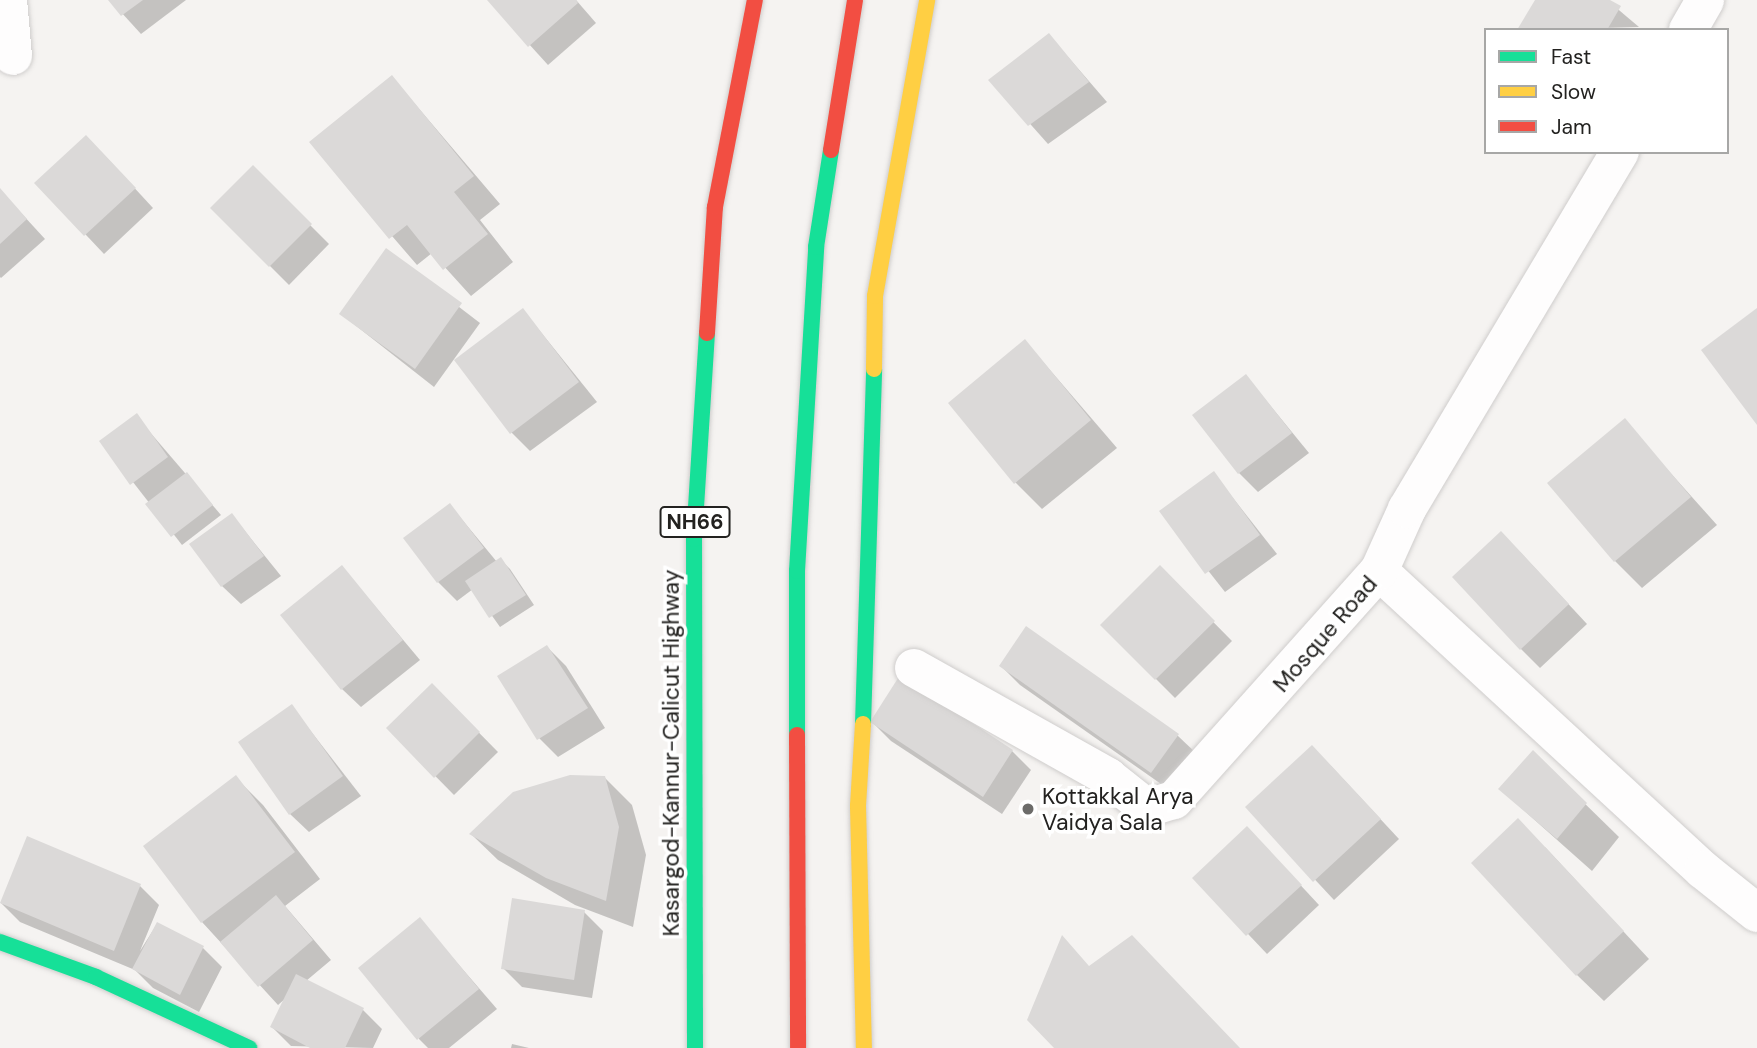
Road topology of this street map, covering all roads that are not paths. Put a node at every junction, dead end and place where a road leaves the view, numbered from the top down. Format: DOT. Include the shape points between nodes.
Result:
graph roads {
  1 [pos="8,0"];
  2 [pos="755,0"];
  3 [pos="855,0"];
  4 [pos="927,0"];
  5 [pos="1705,0"];
  6 [pos="1689,28"];
  7 [pos="13,56"];
  8 [pos="1619,154"];
  9 [pos="1379,571"];
  10 [pos="914,668"];
  11 [pos="1757,913"];
  12 [pos="0,942"];
  13 [pos="249,1048"];
  14 [pos="695,1048"];
  15 [pos="798,1048"];
  16 [pos="864,1048"];
  1 -- 7 [label="street"];
  2 -- 14 [label="main road, Kasargod-Kannur-Calicut Highway / NH66" via="715,207 694,539"];
  3 -- 15 [label="main road" via="816,247 796,571"];
  4 -- 16 [label="main road" via="875,296 868,647 858,806"];
  5 -- 6 [label="street"];
  8 -- 9 [label="street, Mosque Road" via="1420,487"];
  9 -- 10 [label="street, Mosque Road" via="1174,800 1147,808 1108,778"];
  9 -- 11 [label="street" via="1703,870"];
  12 -- 13 [label="main road" via="96,977"];
}
